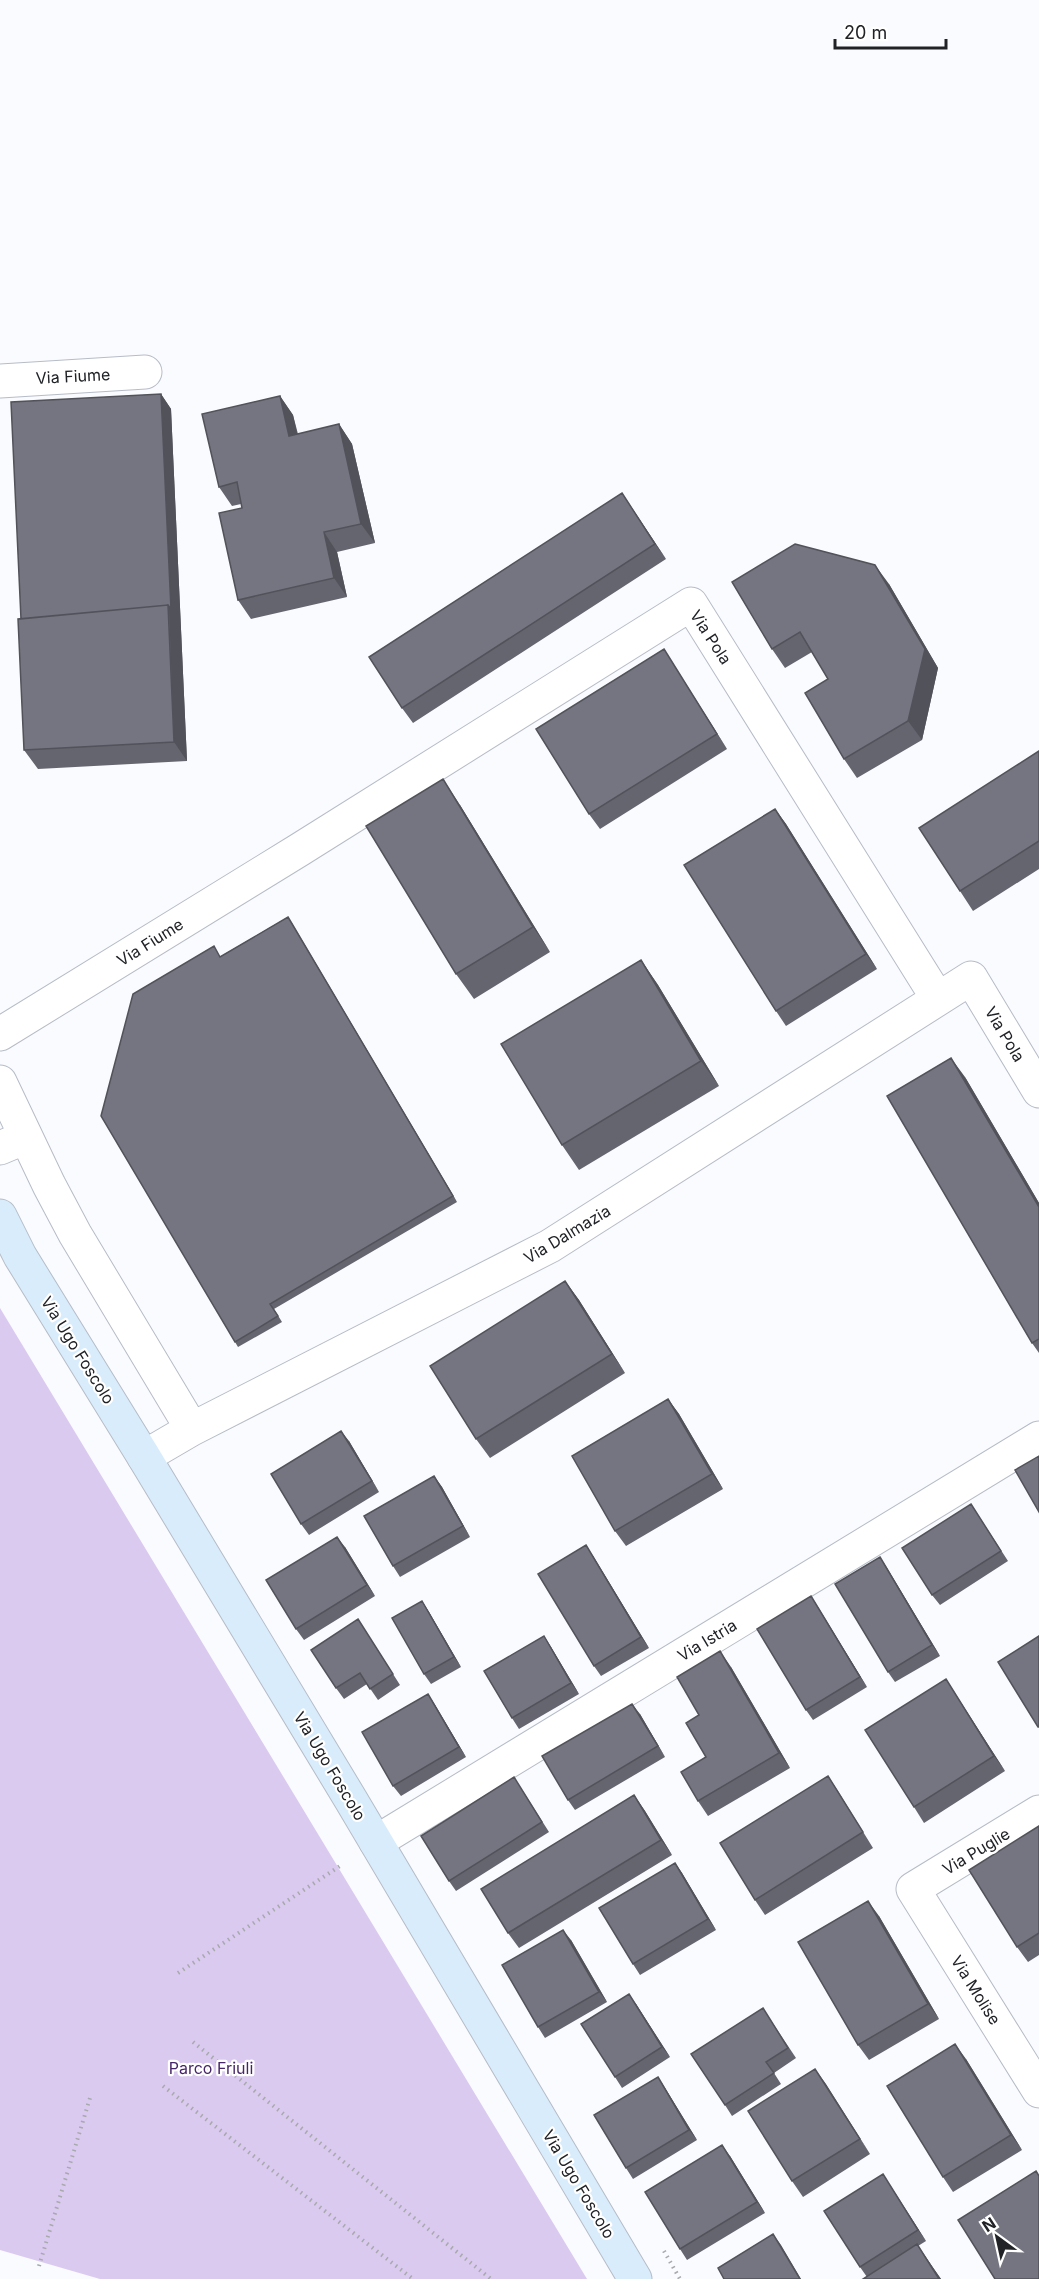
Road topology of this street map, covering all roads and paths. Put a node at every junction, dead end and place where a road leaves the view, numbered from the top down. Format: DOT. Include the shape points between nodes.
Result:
graph roads {
  1 [pos="145,372"];
  2 [pos="0,381"];
  3 [pos="299,850"];
  4 [pos="971,978"];
  5 [pos="938,999"];
  6 [pos="0,1034"];
  7 [pos="0,1082"];
  8 [pos="1039,1091"];
  9 [pos="13,1143"];
  10 [pos="0,1216"];
  11 [pos="10,1245"];
  12 [pos="192,1429"];
  13 [pos="1039,1438"];
  14 [pos="144,1456"];
  15 [pos="1039,1812"];
  16 [pos="376,1842"];
  17 [pos="343,1864"];
  18 [pos="913,1889"];
  19 [pos="178,1973"];
  20 [pos="193,2042"];
  21 [pos="163,2086"];
  22 [pos="1039,2091"];
  23 [pos="90,2098"];
  24 [pos="39,2266"];
  25 [pos="676,2272"];
  26 [pos="412,2279"];
  27 [pos="491,2279"];
  28 [pos="635,2279"];
  29 [pos="680,2279"];
  1 -- 2 [label="street, Via Fiume"];
  3 -- 5 [label="street, Via Pola" via="691,604"];
  3 -- 6 [label="street, Via Fiume"];
  4 -- 5 [label="street, Via Dalmazia"];
  4 -- 8 [label="street, Via Pola"];
  5 -- 12 [label="street, Via Dalmazia" via="550,1246"];
  7 -- 9 [label="street"];
  9 -- 12 [label="street" via="75,1234"];
  10 -- 11 [label="street, Via Ugo Foscolo"];
  11 -- 14 [label="street, Via Ugo Foscolo"];
  12 -- 14 [label="street, Via Dalmazia"];
  13 -- 16 [label="street, Via Istria"];
  14 -- 16 [label="street, Via Ugo Foscolo"];
  15 -- 18 [label="street, Via Puglie"];
  16 -- 28 [label="street, Via Ugo Foscolo"];
  17 -- 19 [label="path"];
  18 -- 22 [label="street, Via Molise"];
  20 -- 27 [label="path"];
  21 -- 26 [label="path"];
  23 -- 24 [label="path"];
  25 -- 29 [label="path"];
}
